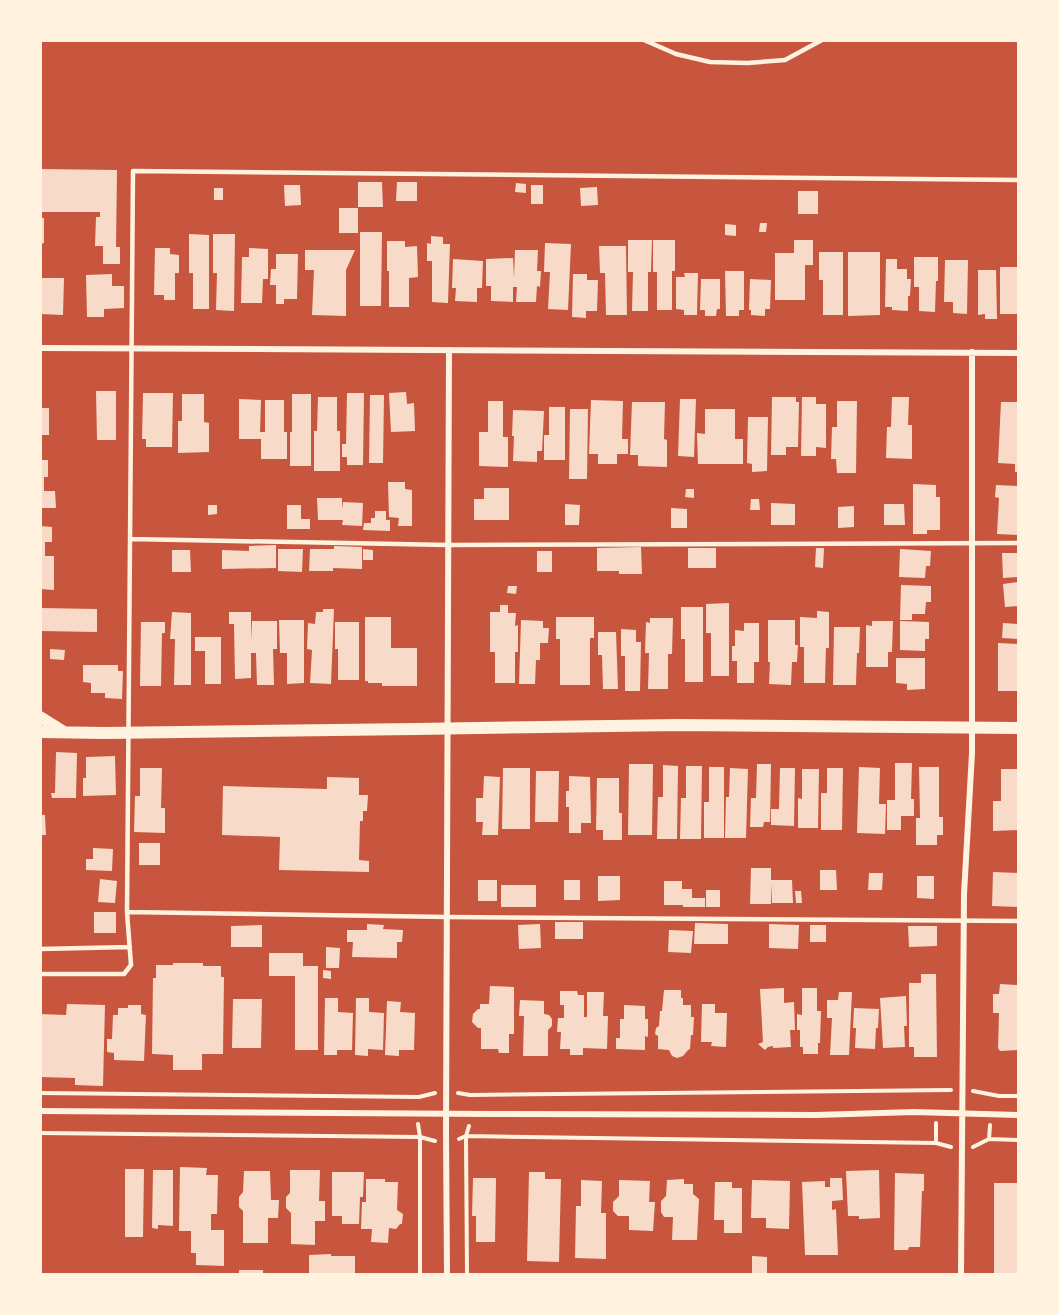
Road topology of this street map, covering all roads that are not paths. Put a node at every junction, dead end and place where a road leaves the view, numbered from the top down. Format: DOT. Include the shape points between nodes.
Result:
graph roads {
  1 [pos="644,40"];
  2 [pos="822,40"];
  3 [pos="1018,180"];
  4 [pos="40,348"];
  5 [pos="132,348"];
  6 [pos="449,350"];
  7 [pos="972,352"];
  8 [pos="1018,353"];
  9 [pos="130,539"];
  10 [pos="972,543"];
  11 [pos="1018,543"];
  12 [pos="448,545"];
  13 [pos="40,717"];
  14 [pos="1018,728"];
  15 [pos="447,729"];
  16 [pos="971,729"];
  17 [pos="40,732"];
  18 [pos="64,732"];
  19 [pos="128,733"];
  20 [pos="127,912"];
  21 [pos="447,917"];
  22 [pos="964,920"];
  23 [pos="1018,921"];
  24 [pos="130,946"];
  25 [pos="40,949"];
  26 [pos="40,974"];
  27 [pos="40,1111"];
  28 [pos="446,1113"];
  29 [pos="963,1114"];
  30 [pos="1018,1115"];
  31 [pos="447,1275"];
  32 [pos="961,1275"];
  1 -- 2 [label="lane" via="676,54 710,62 747,63 784,60"];
  3 -- 5 [label="lane" via="133,171"];
  4 -- 5 [label="street"];
  5 -- 6 [label="street"];
  5 -- 9 [label="lane"];
  6 -- 7 [label="street"];
  6 -- 12 [label="street"];
  7 -- 8 [label="street"];
  7 -- 10 [label="street"];
  9 -- 12 [label="lane"];
  9 -- 19 [label="lane"];
  10 -- 11 [label="lane"];
  10 -- 12 [label="lane"];
  10 -- 16 [label="street"];
  12 -- 15 [label="street"];
  13 -- 18 [label="main road"];
  14 -- 16 [label="main road"];
  15 -- 16 [label="main road" via="678,725"];
  15 -- 19 [label="main road"];
  15 -- 21 [label="street"];
  16 -- 22 [label="street"];
  17 -- 18 [label="main road"];
  18 -- 19 [label="main road"];
  19 -- 20 [label="lane"];
  20 -- 21 [label="lane"];
  20 -- 24 [label="lane"];
  21 -- 22 [label="lane"];
  21 -- 28 [label="street"];
  22 -- 23 [label="lane"];
  22 -- 29 [label="street"];
  24 -- 25 [label="lane"];
  24 -- 26 [label="lane" via="131,965 124,974"];
  27 -- 28 [label="street"];
  28 -- 29 [label="street"];
  28 -- 31 [label="street"];
  29 -- 30 [label="street"];
  29 -- 32 [label="street"];
}
